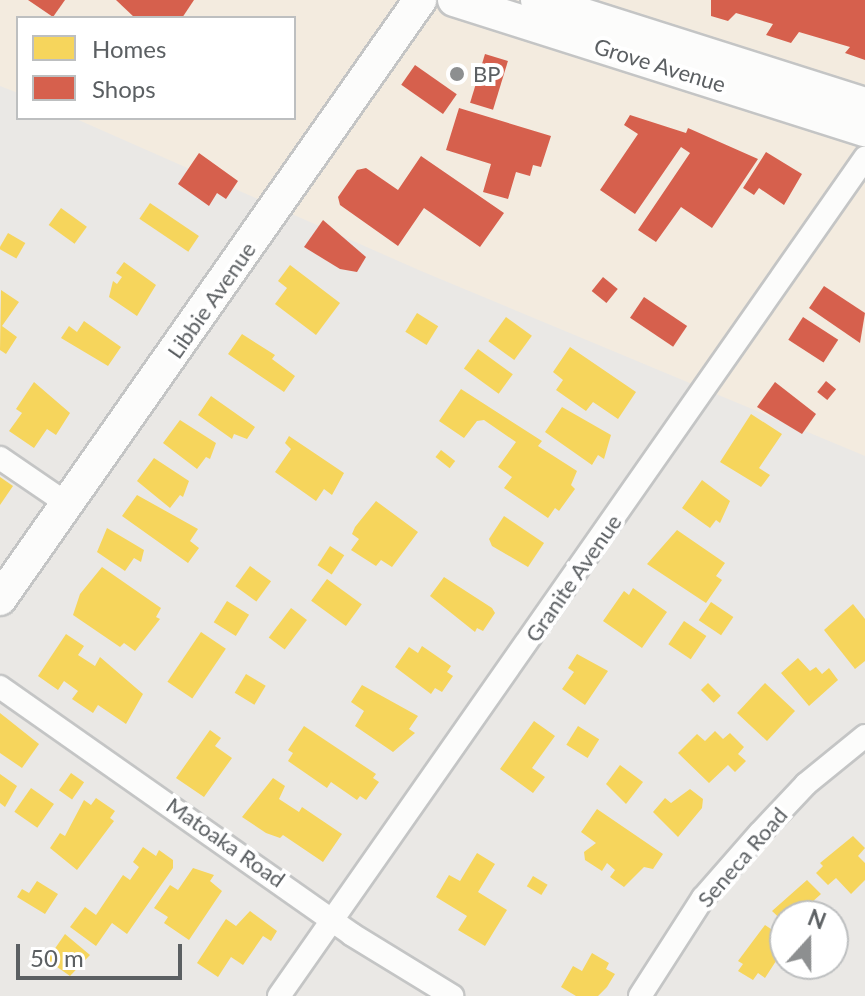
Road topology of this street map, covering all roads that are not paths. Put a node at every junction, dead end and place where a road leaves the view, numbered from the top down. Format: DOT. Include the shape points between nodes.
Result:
graph roads {
  1 [pos="420,0"];
  2 [pos="454,0"];
  3 [pos="537,0"];
  4 [pos="865,104"];
  5 [pos="865,130"];
  6 [pos="865,158"];
  7 [pos="0,458"];
  8 [pos="69,505"];
  9 [pos="0,599"];
  10 [pos="0,687"];
  11 [pos="865,736"];
  12 [pos="335,920"];
  13 [pos="279,996"];
  14 [pos="452,996"];
  15 [pos="640,996"];
  1 -- 8 [label="street, Libbie Avenue"];
  2 -- 5 [label="street, Grove Avenue"];
  3 -- 4 [label="street, Grove Avenue"];
  6 -- 12 [label="street, Granite Avenue"];
  7 -- 8 [label="street"];
  8 -- 9 [label="street, Libbie Avenue"];
  10 -- 12 [label="street, Matoaka Road"];
  11 -- 15 [label="street, Seneca Road" via="806,784 750,843 703,898"];
  12 -- 13 [label="street, Granite Avenue"];
  12 -- 14 [label="street, Matoaka Road"];
}
